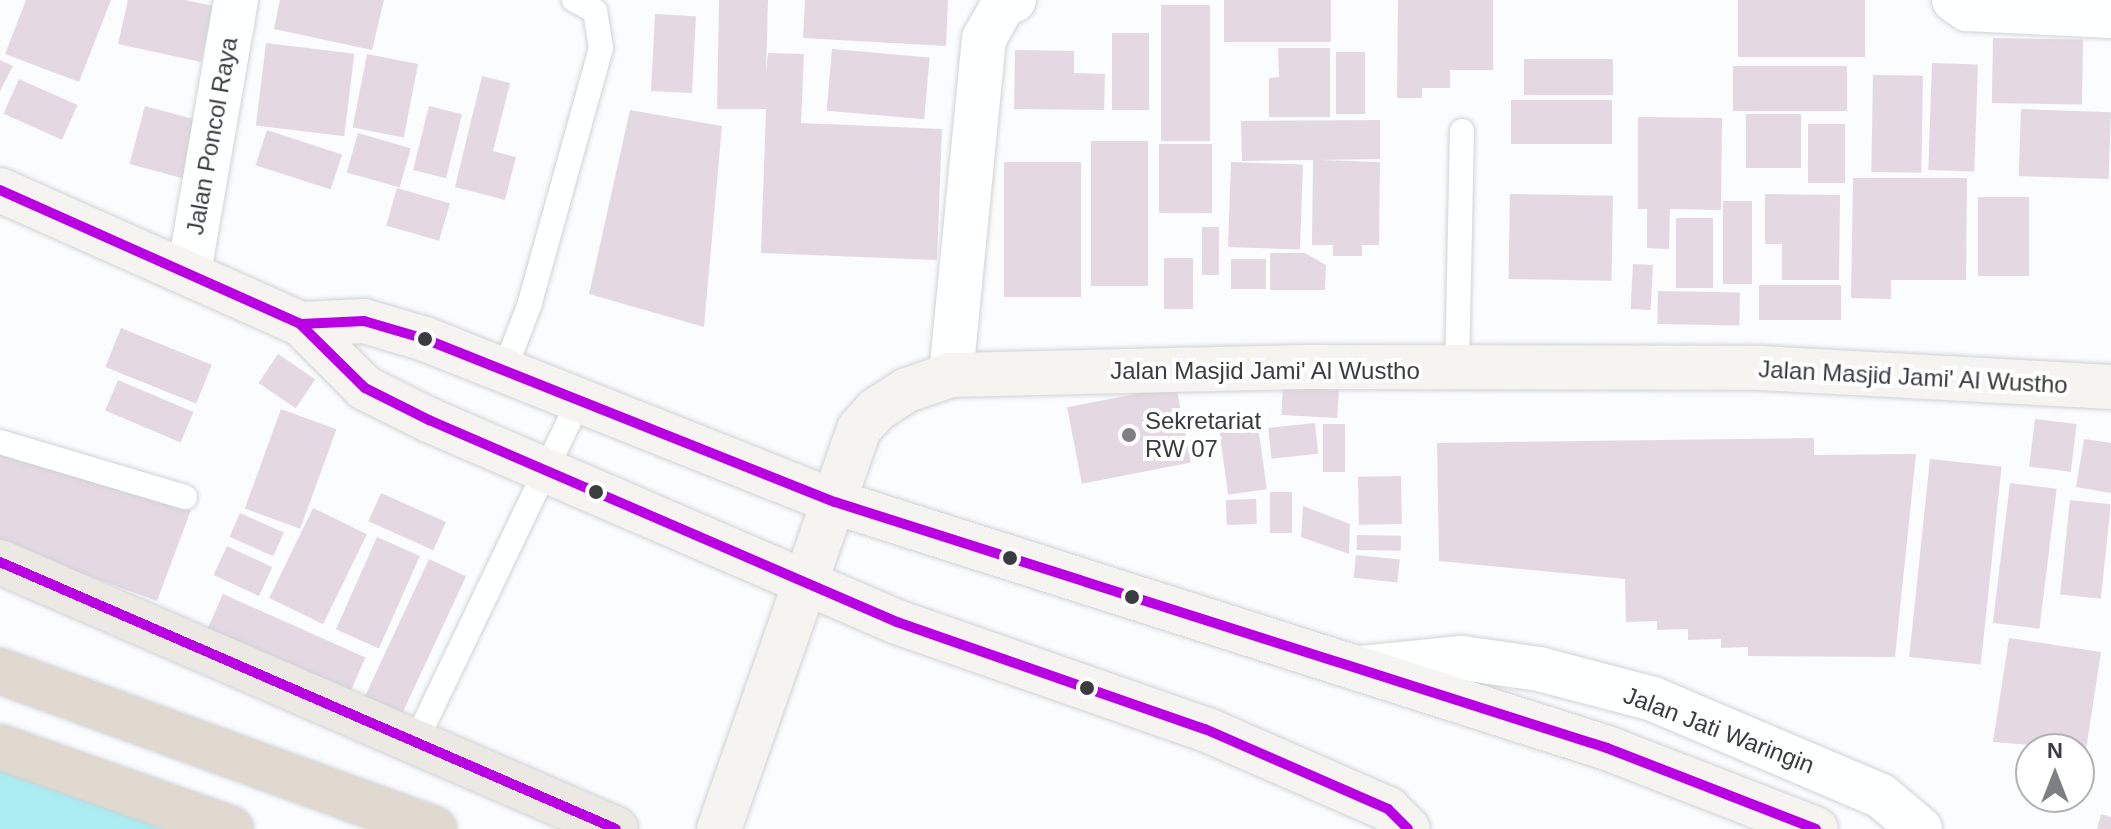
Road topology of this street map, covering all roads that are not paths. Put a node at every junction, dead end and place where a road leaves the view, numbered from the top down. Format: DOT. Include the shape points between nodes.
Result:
graph roads {
  1 [pos="236,0"];
  2 [pos="574,0"];
  3 [pos="1014,0"];
  4 [pos="1954,0"];
  5 [pos="2111,16"];
  6 [pos="1462,131"];
  7 [pos="0,190"];
  8 [pos="189,272"];
  9 [pos="301,324"];
  10 [pos="1457,370"];
  11 [pos="504,371"];
  12 [pos="951,375"];
  13 [pos="2111,387"];
  14 [pos="579,401"];
  15 [pos="0,442"];
  16 [pos="547,469"];
  17 [pos="185,497"];
  18 [pos="835,502"];
  19 [pos="0,562"];
  20 [pos="809,585"];
  21 [pos="1361,668"];
  22 [pos="0,671"];
  23 [pos="414,745"];
  24 [pos="0,747"];
  25 [pos="231,829"];
  26 [pos="434,829"];
  27 [pos="616,829"];
  28 [pos="719,829"];
  29 [pos="1408,829"];
  30 [pos="1816,829"];
  31 [pos="1920,829"];
  1 -- 8 [label="street, Jalan Poncol Raya"];
  2 -- 11 [label="lane" via="595,11 601,48 529,306"];
  3 -- 12 [label="street" via="1003,5 984,39"];
  4 -- 5 [label="street" via="1967,9"];
  6 -- 10 [label="lane"];
  7 -- 8 [label="main road"];
  8 -- 9 [label="main road"];
  9 -- 11 [label="main road, Jalan Jati Waringin" via="364,321"];
  9 -- 16 [label="main road" via="365,388"];
  10 -- 12 [label="main road, Jalan Masjid Jami' Al Wustho" via="1305,367"];
  10 -- 13 [label="main road, Jalan Masjid Jami' Al Wustho" via="1761,368"];
  11 -- 14 [label="main road, Jalan Jati Waringin"];
  12 -- 18 [label="main road, Jalan Masjid Jami' Al Wustho" via="907,390 876,410 859,429"];
  14 -- 16 [label="lane"];
  14 -- 18 [label="main road, Jalan Jati Waringin"];
  15 -- 17 [label="lane"];
  16 -- 20 [label="main road"];
  16 -- 23 [label="lane"];
  18 -- 20 [label="main road, Jalan Masjid Jami' Al Wustho"];
  18 -- 21 [label="main road, Jalan Jati Waringin"];
  19 -- 23 [label="main road"];
  20 -- 28 [label="main road, Jalan Masjid Jami' Al Wustho"];
  20 -- 29 [label="main road" via="897,622 1205,729 1388,809"];
  21 -- 30 [label="main road, Jalan Jati Waringin" via="1607,748"];
  21 -- 31 [label="street, Jalan Jati Waringin" via="1462,658 1539,669 1653,699 1881,796"];
  22 -- 26 [label="highway"];
  23 -- 27 [label="main road"];
  24 -- 25 [label="highway"];
}
